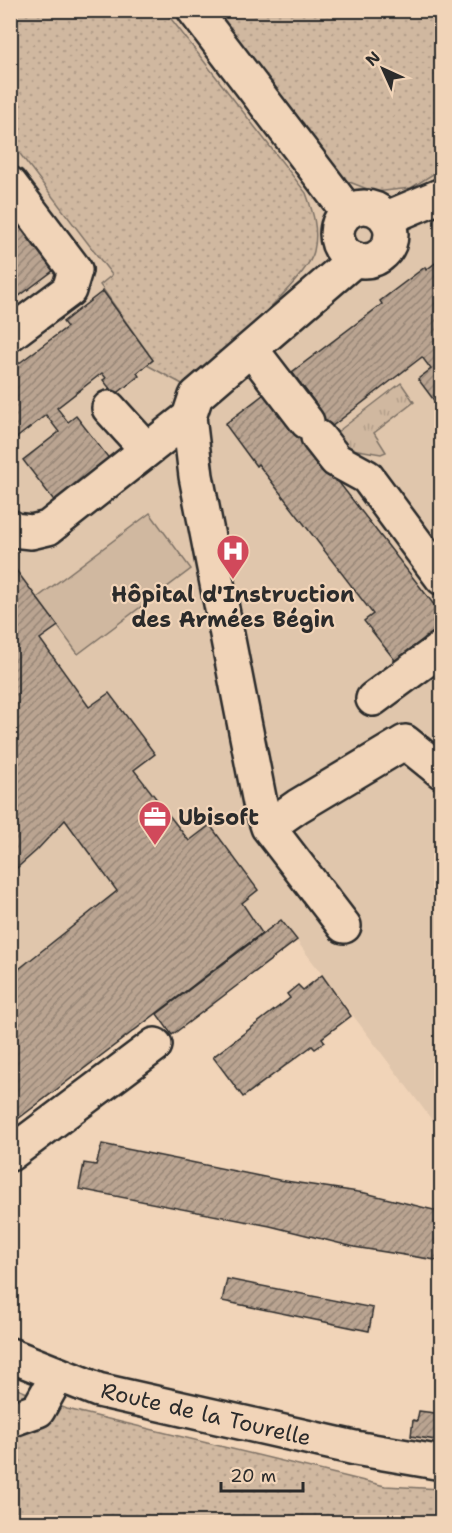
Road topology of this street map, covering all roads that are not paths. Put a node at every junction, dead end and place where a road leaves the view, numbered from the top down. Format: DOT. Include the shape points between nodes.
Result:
graph roads {
  1 [pos="194,10"];
  2 [pos="10,184"];
  3 [pos="441,195"];
  4 [pos="348,212"];
  5 [pos="387,218"];
  6 [pos="355,259"];
  7 [pos="10,334"];
  8 [pos="251,349"];
  9 [pos="109,408"];
  10 [pos="189,417"];
  11 [pos="147,450"];
  12 [pos="10,527"];
  13 [pos="441,578"];
  14 [pos="441,648"];
  15 [pos="373,699"];
  16 [pos="441,772"];
  17 [pos="268,827"];
  18 [pos="344,926"];
  19 [pos="155,1046"];
  20 [pos="10,1154"];
  21 [pos="10,1355"];
  22 [pos="58,1374"];
  23 [pos="10,1420"];
  24 [pos="441,1463"];
  1 -- 4 [label="street"];
  2 -- 7 [label="street" via="75,270 69,290"];
  3 -- 5 [label="street"];
  4 -- 5 [label="street" via="369,207"];
  4 -- 6 [label="street" via="337,232 345,253"];
  5 -- 6 [label="street" via="391,229 386,250 377,258"];
  6 -- 8 [label="street"];
  8 -- 10 [label="street" via="196,396"];
  8 -- 13 [label="street" via="336,460 367,477"];
  9 -- 11 [label="street"];
  10 -- 11 [label="street"];
  10 -- 17 [label="street" via="196,476 255,779"];
  11 -- 12 [label="street" via="48,528 31,532"];
  14 -- 15 [label="street"];
  16 -- 17 [label="street" via="405,742"];
  17 -- 18 [label="street"];
  19 -- 20 [label="street"];
  21 -- 22 [label="street, Route de la Tourelle"];
  22 -- 23 [label="street" via="38,1410"];
  22 -- 24 [label="street, Route de la Tourelle" via="107,1392 355,1448"];
}
